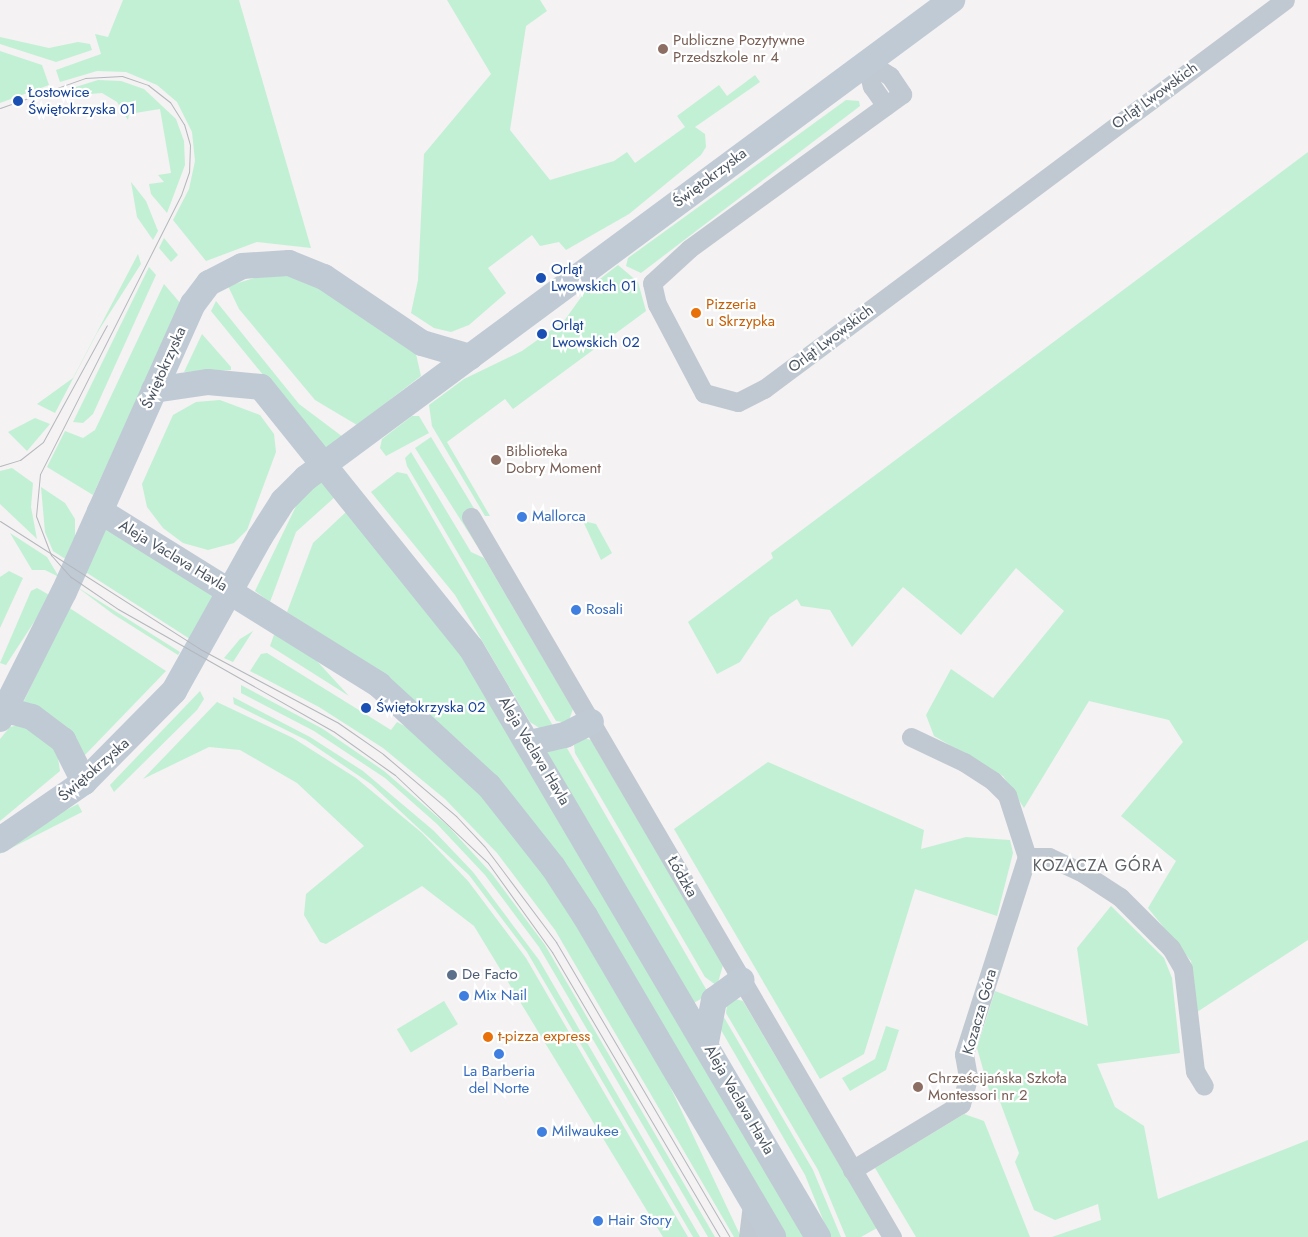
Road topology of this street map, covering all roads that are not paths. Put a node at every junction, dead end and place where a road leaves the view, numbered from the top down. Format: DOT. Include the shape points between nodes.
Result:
graph roads {
  1 [pos="952,0"];
  2 [pos="1284,0"];
  3 [pos="866,61"];
  4 [pos="886,106"];
  5 [pos="422,343"];
  6 [pos="470,357"];
  7 [pos="436,381"];
  8 [pos="154,390"];
  9 [pos="323,465"];
  10 [pos="100,511"];
  11 [pos="471,517"];
  12 [pos="233,592"];
  13 [pos="3,715"];
  14 [pos="591,722"];
  15 [pos="910,737"];
  16 [pos="530,744"];
  17 [pos="84,782"];
  18 [pos="0,840"];
  19 [pos="1027,857"];
  20 [pos="742,980"];
  21 [pos="706,1042"];
  22 [pos="1204,1086"];
  23 [pos="852,1170"];
  24 [pos="752,1202"];
  25 [pos="748,1237"];
  26 [pos="773,1237"];
  27 [pos="818,1237"];
  28 [pos="892,1237"];
  1 -- 3 [label="main road, Świętokrzyska"];
  2 -- 4 [label="street, Orląt Lwowskich" via="764,389 738,402 704,392 655,298 652,283 657,274"];
  3 -- 4 [label="street" via="872,86"];
  3 -- 4 [label="street, Orląt Lwowskich" via="890,76 902,94"];
  3 -- 6 [label="main road, Świętokrzyska"];
  5 -- 6 [label="main road, Świętokrzyska"];
  5 -- 7 [label="main road"];
  5 -- 8 [label="main road, Świętokrzyska" via="324,276 289,263 264,262 233,270 209,283 193,304"];
  6 -- 7 [label="main road, Świętokrzyska"];
  7 -- 9 [label="main road, Świętokrzyska"];
  8 -- 9 [label="main road, Aleja Vaclava Havla" via="208,382 261,387"];
  8 -- 10 [label="main road, Świętokrzyska"];
  9 -- 12 [label="main road, Świętokrzyska" via="283,501"];
  9 -- 16 [label="main road, Aleja Vaclava Havla" via="471,648"];
  10 -- 12 [label="main road, Aleja Vaclava Havla"];
  10 -- 13 [label="main road, Świętokrzyska"];
  11 -- 14 [label="street, Łódzka"];
  12 -- 17 [label="main road, Świętokrzyska" via="174,691"];
  12 -- 24 [label="main road, Aleja Vaclava Havla" via="334,654 394,697 454,750 524,827 585,916"];
  13 -- 17 [label="main road" via="32,717 63,740"];
  14 -- 16 [label="main road" via="565,735"];
  14 -- 20 [label="street, Łódzka"];
  15 -- 19 [label="street" via="969,764 1007,795"];
  16 -- 21 [label="main road, Aleja Vaclava Havla"];
  17 -- 18 [label="main road, Świętokrzyska"];
  19 -- 22 [label="street" via="1049,857 1083,873 1120,897 1174,952 1183,969 1195,1072"];
  19 -- 23 [label="street, Kozacza Góra" via="964,1054 968,1077 961,1104"];
  20 -- 21 [label="main road" via="714,1000"];
  20 -- 23 [label="street, Łódzka"];
  21 -- 27 [label="main road, Aleja Vaclava Havla"];
  23 -- 28 [label="street, Łódzka"];
  24 -- 25 [label="street"];
  24 -- 26 [label="main road, Aleja Vaclava Havla"];
}
